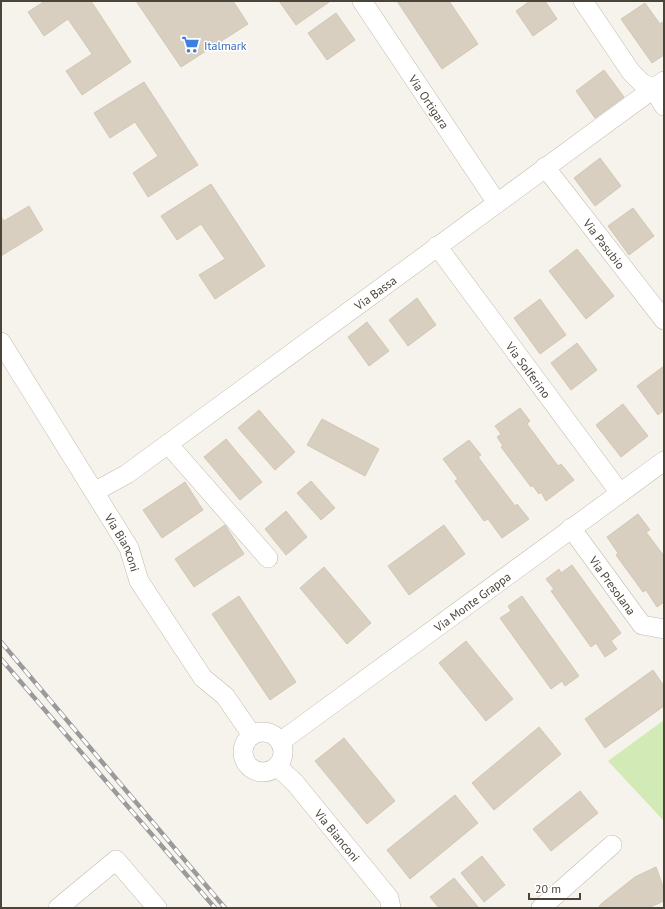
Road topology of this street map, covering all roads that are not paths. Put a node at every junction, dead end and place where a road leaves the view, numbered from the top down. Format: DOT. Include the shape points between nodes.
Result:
graph roads {
  1 [pos="362,1"];
  2 [pos="583,1"];
  3 [pos="658,84"];
  4 [pos="664,106"];
  5 [pos="545,167"];
  6 [pos="497,203"];
  7 [pos="430,252"];
  8 [pos="664,320"];
  9 [pos="1,342"];
  10 [pos="168,444"];
  11 [pos="664,461"];
  12 [pos="94,492"];
  13 [pos="620,493"];
  14 [pos="571,528"];
  15 [pos="268,558"];
  16 [pos="664,629"];
  17 [pos="252,735"];
  18 [pos="280,742"];
  19 [pos="277,766"];
  20 [pos="612,846"];
  21 [pos="58,908"];
  22 [pos="157,908"];
  23 [pos="391,908"];
  24 [pos="541,908"];
  1 -- 6 [label="street, Via Ortigara"];
  2 -- 3 [label="street" via="631,72 642,83"];
  3 -- 4 [label="street"];
  3 -- 5 [label="street, Via Bassa"];
  5 -- 6 [label="street, Via Bassa"];
  5 -- 8 [label="street, Via Pasubio"];
  6 -- 7 [label="street, Via Bassa"];
  7 -- 10 [label="street, Via Bassa"];
  7 -- 13 [label="street, Via Solferino"];
  9 -- 12 [label="street, Via Bianconi"];
  10 -- 12 [label="street, Via Bassa" via="127,474"];
  10 -- 15 [label="street"];
  11 -- 13 [label="street, Via Monte Grappa"];
  12 -- 17 [label="street, Via Bianconi" via="129,548 139,581 203,678 225,696"];
  13 -- 14 [label="street, Via Monte Grappa"];
  14 -- 16 [label="street, Via Presolana" via="642,625"];
  14 -- 18 [label="street, Via Monte Grappa"];
  17 -- 18 [label="street" via="264,732 276,737"];
  17 -- 19 [label="street" via="242,752 247,765 252,770 266,772"];
  18 -- 19 [label="street" via="283,754"];
  19 -- 23 [label="street, Via Bianconi" via="295,783 389,898"];
  20 -- 24 [label="street"];
  21 -- 22 [label="street" via="116,860"];
}
